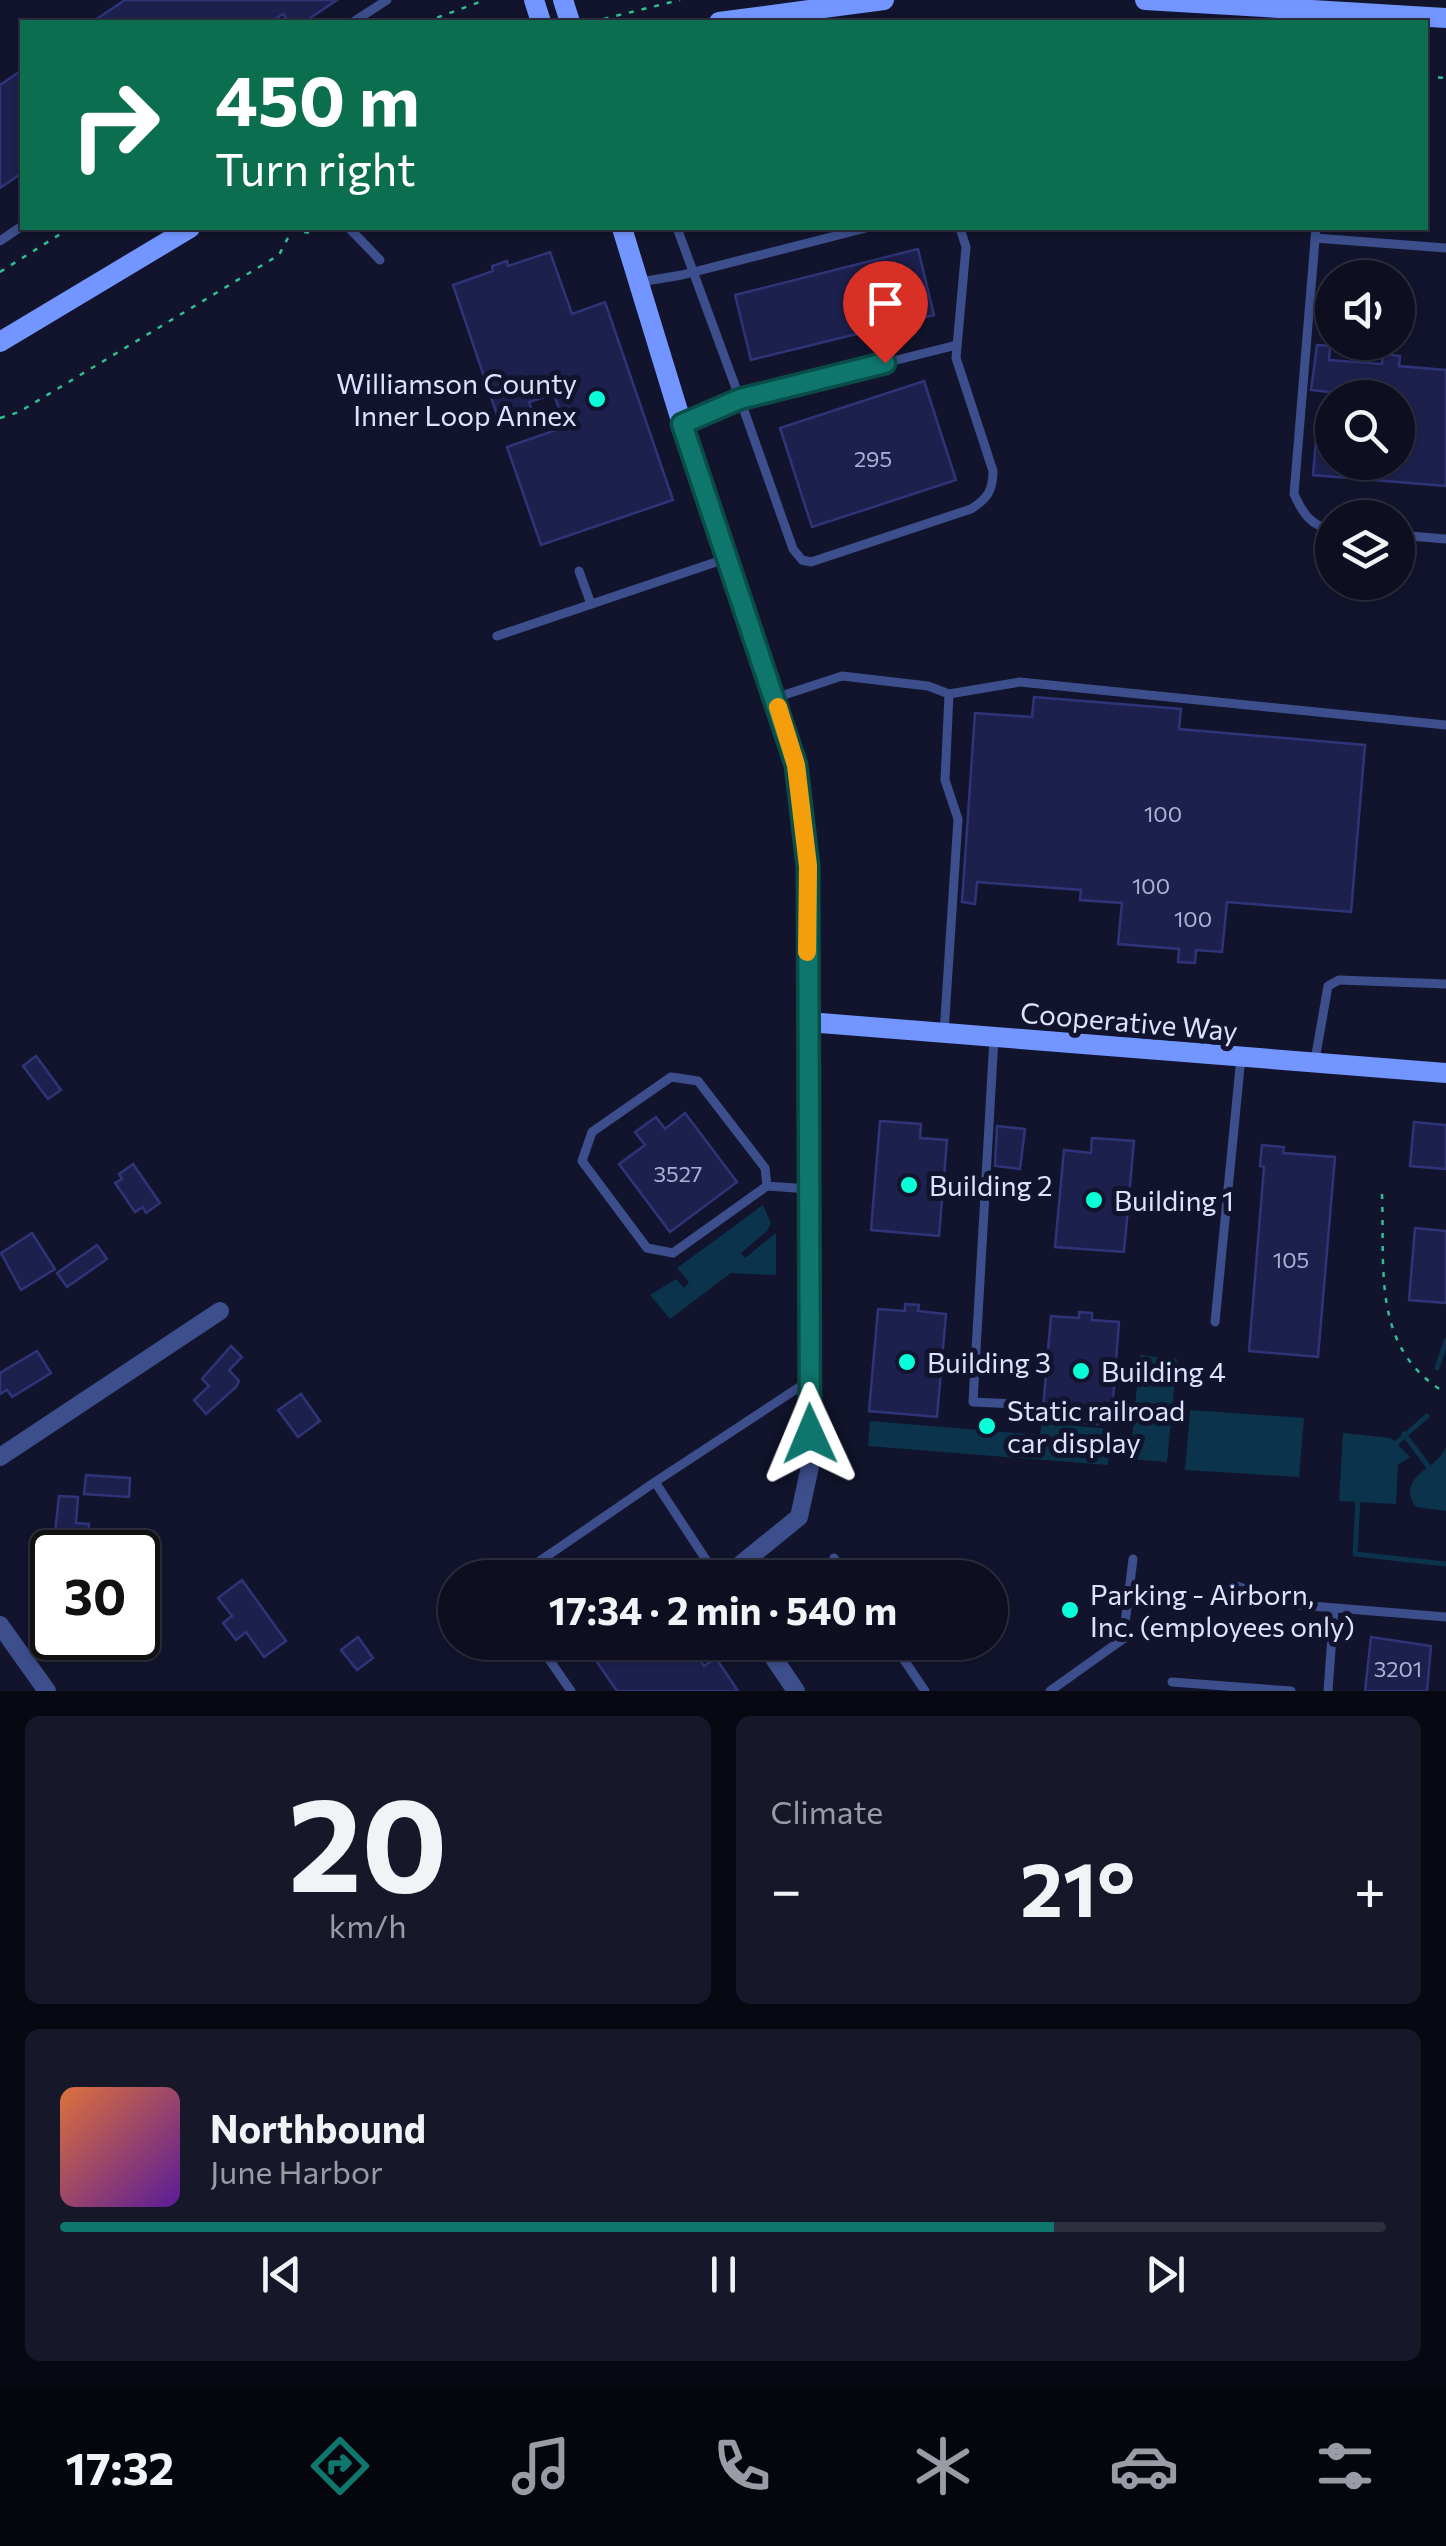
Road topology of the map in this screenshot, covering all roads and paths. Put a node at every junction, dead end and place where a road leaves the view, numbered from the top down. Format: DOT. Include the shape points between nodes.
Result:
graph roads {
  1 [pos="387,0"];
  2 [pos="485,0"];
  3 [pos="680,0"];
  4 [pos="884,0"];
  5 [pos="1145,0"];
  6 [pos="1333,11"];
  7 [pos="846,13"];
  8 [pos="1446,18"];
  9 [pos="357,20"];
  10 [pos="431,20"];
  11 [pos="599,20"];
  12 [pos="747,20"];
  13 [pos="67,230"];
  14 [pos="187,230"];
  15 [pos="292,230"];
  16 [pos="292,230"];
  17 [pos="316,230"];
  18 [pos="352,230"];
  19 [pos="623,230"];
  20 [pos="678,230"];
  21 [pos="858,230"];
  22 [pos="961,230"];
  23 [pos="1315,232"];
  24 [pos="1446,248"];
  25 [pos="380,260"];
  26 [pos="0,272"];
  27 [pos="693,272"];
  28 [pos="638,282"];
  29 [pos="0,342"];
  30 [pos="958,345"];
  31 [pos="740,399"];
  32 [pos="0,418"];
  33 [pos="682,424"];
  34 [pos="1315,523"];
  35 [pos="1415,537"];
  36 [pos="1446,540"];
  37 [pos="728,558"];
  38 [pos="580,571"];
  39 [pos="591,604"];
  40 [pos="497,636"];
  41 [pos="949,694"];
  42 [pos="775,698"];
  43 [pos="1446,725"];
  44 [pos="1446,984"];
  45 [pos="808,1022"];
  46 [pos="944,1033"];
  47 [pos="994,1038"];
  48 [pos="1242,1057"];
  49 [pos="1315,1063"];
  50 [pos="1446,1073"];
  51 [pos="767,1186"];
  52 [pos="808,1188"];
  53 [pos="986,1194"];
  54 [pos="1382,1194"];
  55 [pos="1026,1196"];
  56 [pos="220,1311"];
  57 [pos="1215,1322"];
  58 [pos="810,1380"];
  59 [pos="1446,1393"];
  60 [pos="1016,1404"];
  61 [pos="0,1457"];
  62 [pos="655,1482"];
  63 [pos="1133,1559"];
  64 [pos="540,1560"];
  65 [pos="709,1560"];
  66 [pos="744,1560"];
  67 [pos="1233,1585"];
  68 [pos="1334,1609"];
  69 [pos="1446,1617"];
  70 [pos="0,1625"];
  71 [pos="549,1660"];
  72 [pos="775,1660"];
  73 [pos="904,1660"];
  74 [pos="1172,1682"];
  75 [pos="47,1691"];
  76 [pos="570,1691"];
  77 [pos="796,1691"];
  78 [pos="925,1691"];
  79 [pos="1050,1691"];
  80 [pos="1292,1691"];
  81 [pos="1328,1691"];
  1 -- 9 [label="lane"];
  2 -- 10 [label="path"];
  3 -- 11 [label="path"];
  4 -- 7 [label="street"];
  5 -- 6 [label="street"];
  6 -- 8 [label="street"];
  7 -- 12 [label="street"];
  13 -- 26 [label="path"];
  14 -- 29 [label="street"];
  15 -- 32 [label="path" via="279,255"];
  16 -- 17 [label="path"];
  18 -- 25 [label="lane"];
  19 -- 28 [label="street"];
  20 -- 27 [label="lane"];
  21 -- 27 [label="lane"];
  22 -- 30 [label="lane" via="966,247"];
  23 -- 24 [label="lane"];
  23 -- 34 [label="lane" via="1294,494"];
  27 -- 28 [label="lane"];
  27 -- 31 [label="lane"];
  28 -- 33 [label="street"];
  30 -- 31 [label="lane"];
  30 -- 31 [label="lane" via="956,358 992,472 986,500 811,562 793,549"];
  31 -- 33 [label="lane"];
  33 -- 37 [label="street"];
  35 -- 36 [label="lane"];
  37 -- 39 [label="lane"];
  37 -- 42 [label="street"];
  38 -- 39 [label="lane"];
  39 -- 40 [label="lane"];
  41 -- 42 [label="lane" via="842,676"];
  41 -- 43 [label="lane" via="1020,682"];
  41 -- 46 [label="lane" via="945,780 958,820"];
  42 -- 45 [label="street" via="796,765 808,866"];
  44 -- 49 [label="lane" via="1339,980 1328,986"];
  45 -- 46 [label="street, Cooperative Way"];
  45 -- 52 [label="street"];
  46 -- 47 [label="street, Cooperative Way"];
  47 -- 48 [label="street, Cooperative Way"];
  47 -- 53 [label="lane"];
  48 -- 49 [label="street, Cooperative Way"];
  48 -- 57 [label="lane"];
  49 -- 50 [label="street, Cooperative Way"];
  51 -- 51 [label="lane" via="764,1168 698,1081 672,1077 592,1132 582,1161 647,1248 673,1253"];
  51 -- 52 [label="lane"];
  52 -- 58 [label="street"];
  53 -- 55 [label="lane"];
  53 -- 60 [label="lane" via="973,1402"];
  54 -- 59 [label="path" via="1392,1333 1405,1358"];
  56 -- 61 [label="street"];
  58 -- 62 [label="lane"];
  58 -- 66 [label="street" via="811,1462 799,1518"];
  62 -- 64 [label="lane"];
  62 -- 65 [label="lane"];
  63 -- 79 [label="lane" via="1123,1639"];
  67 -- 68 [label="lane" via="1299,1606"];
  68 -- 69 [label="lane"];
  68 -- 81 [label="lane"];
  70 -- 75 [label="street"];
  71 -- 76 [label="lane"];
  72 -- 77 [label="street"];
  73 -- 78 [label="lane"];
  74 -- 80 [label="lane"];
}
